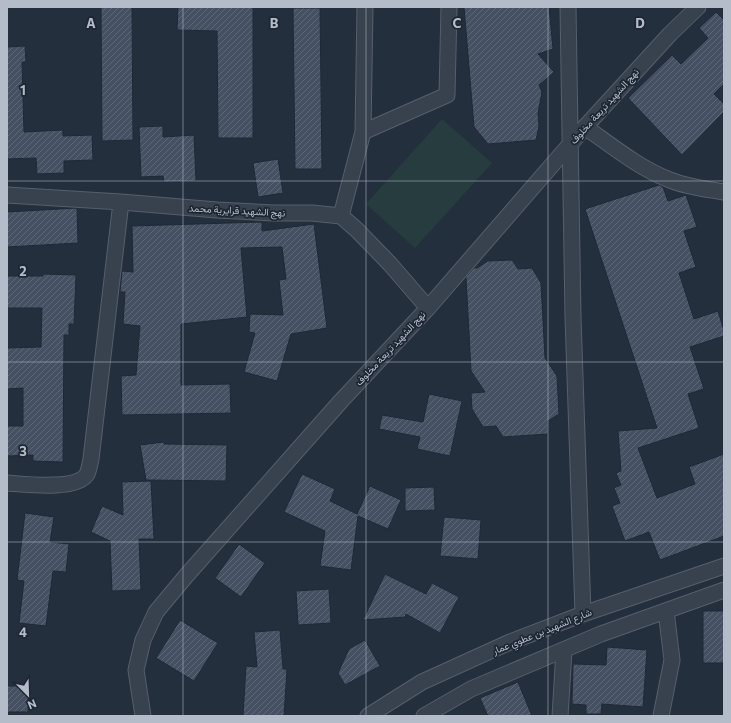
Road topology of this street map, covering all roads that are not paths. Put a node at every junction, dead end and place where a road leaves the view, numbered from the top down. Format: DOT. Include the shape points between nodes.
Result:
graph roads {
  1 [pos="365,7"];
  2 [pos="449,7"];
  3 [pos="568,7"];
  4 [pos="692,10"];
  5 [pos="585,127"];
  6 [pos="363,132"];
  7 [pos="570,143"];
  8 [pos="724,192"];
  9 [pos="7,195"];
  10 [pos="121,202"];
  11 [pos="341,216"];
  12 [pos="428,308"];
  13 [pos="7,483"];
  14 [pos="724,566"];
  15 [pos="724,590"];
  16 [pos="666,611"];
  17 [pos="583,614"];
  18 [pos="564,650"];
  19 [pos="143,716"];
  20 [pos="368,716"];
  21 [pos="424,716"];
  22 [pos="560,716"];
  23 [pos="661,716"];
  1 -- 6 [label="street"];
  2 -- 6 [label="street" via="447,94"];
  3 -- 7 [label="street"];
  4 -- 5 [label="street, نهج الشهيد تريعة مخلوف"];
  5 -- 7 [label="street, نهج الشهيد تريعة مخلوف"];
  5 -- 8 [label="street" via="640,165 670,180"];
  6 -- 11 [label="street"];
  7 -- 12 [label="street, نهج الشهيد تريعة مخلوف"];
  7 -- 17 [label="street"];
  9 -- 10 [label="street, نهج الشهيد قرايرية محمد"];
  10 -- 11 [label="street, نهج الشهيد قرايرية محمد"];
  10 -- 13 [label="street" via="87,475 68,484"];
  11 -- 12 [label="street" via="357,230"];
  12 -- 19 [label="street, نهج الشهيد تريعة مخلوف" via="341,400 156,612 143,640 136,670"];
  14 -- 17 [label="street, شارع الشهيد بن عطوي عمار"];
  15 -- 16 [label="street"];
  16 -- 18 [label="street"];
  16 -- 23 [label="street" via="672,660"];
  17 -- 20 [label="street, شارع الشهيد بن عطوي عمار" via="510,642 422,682"];
  18 -- 21 [label="street" via="471,688"];
  18 -- 22 [label="street"];
}
